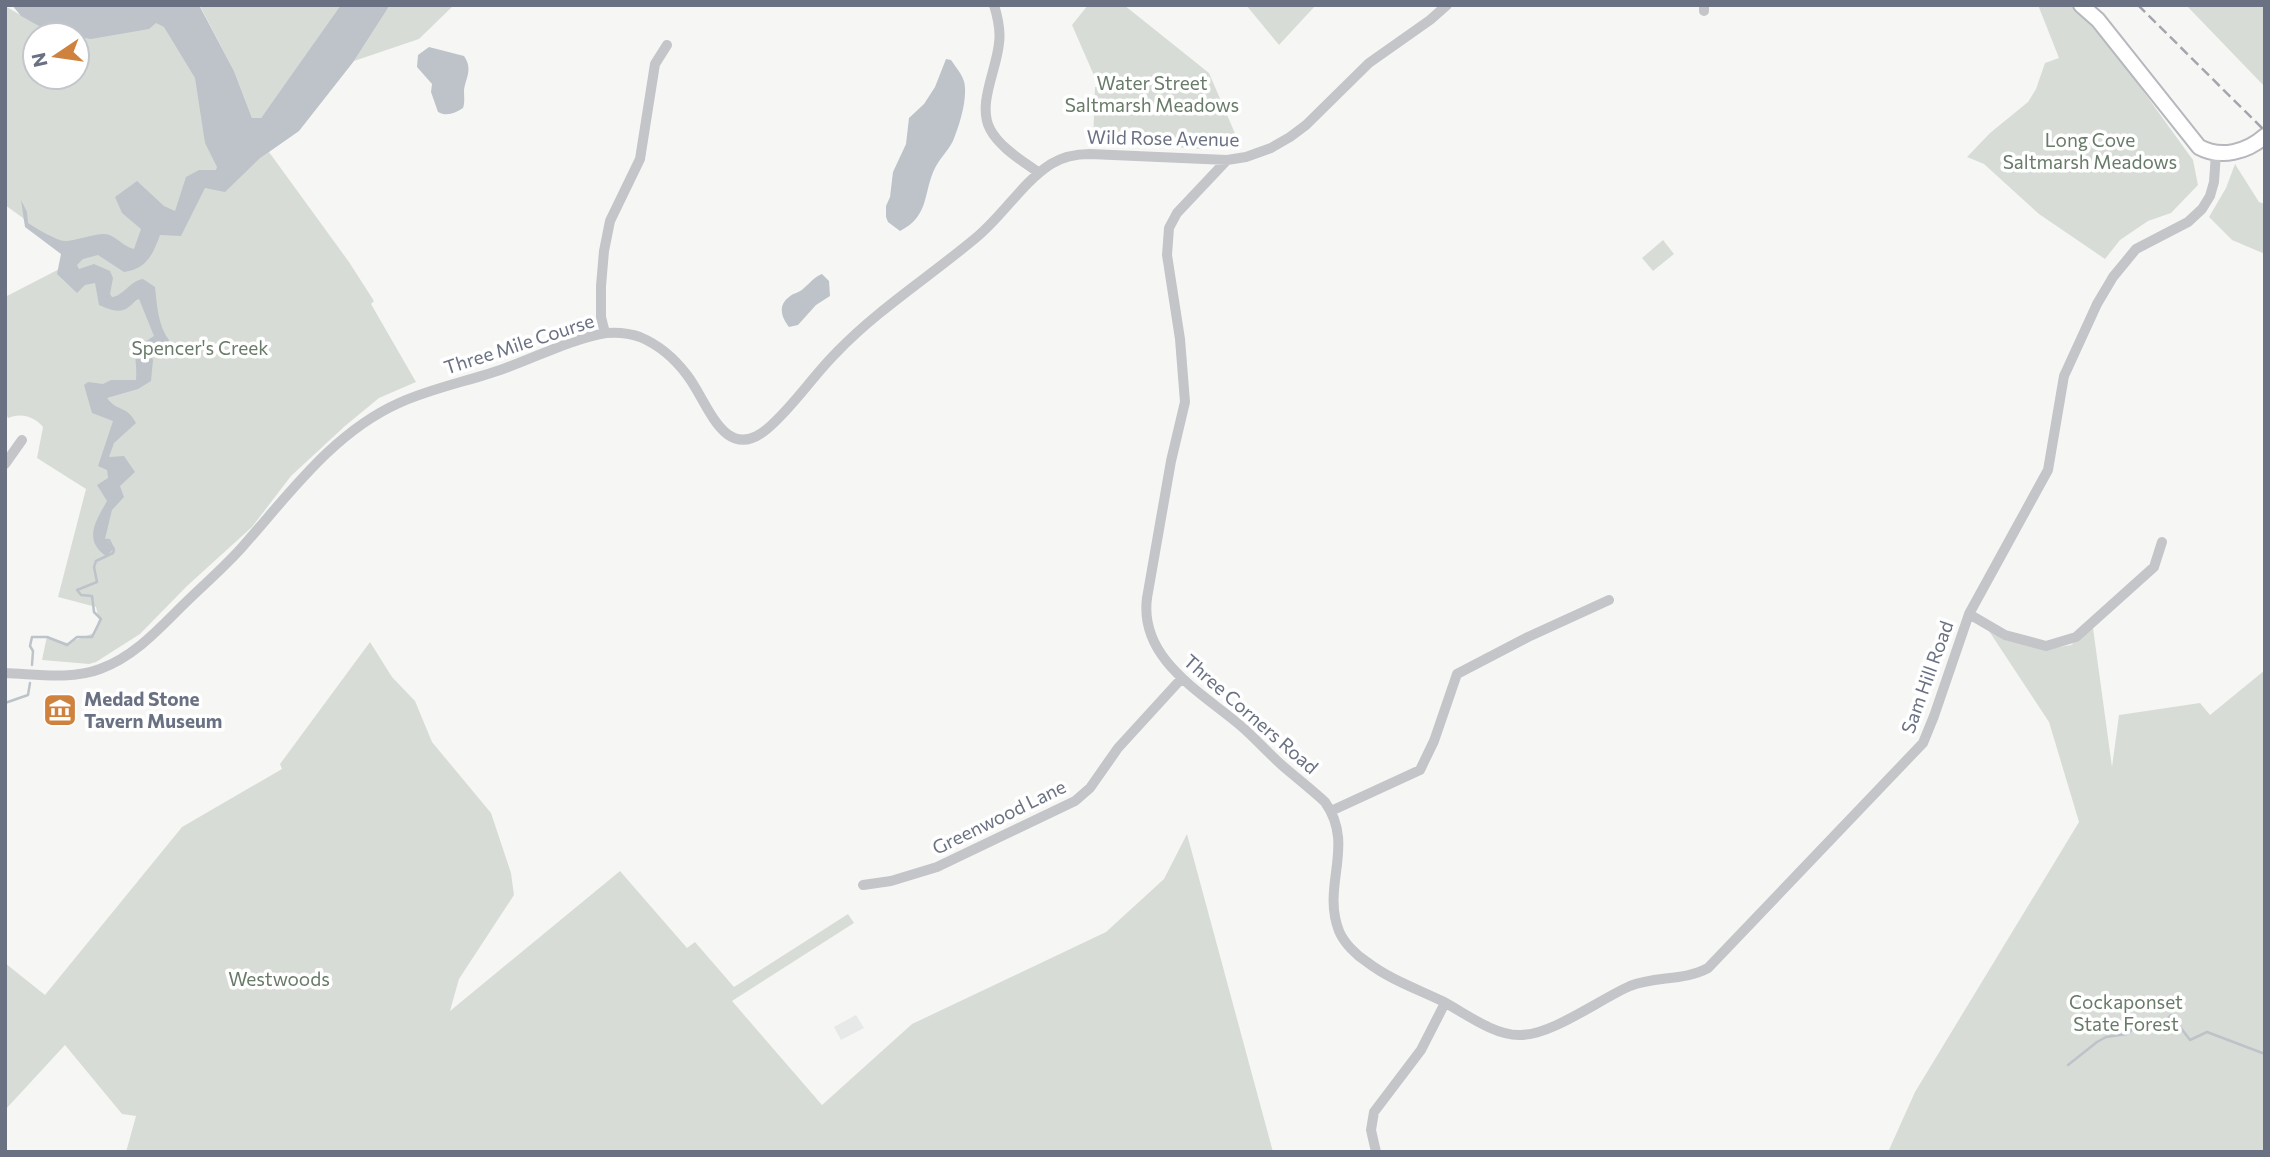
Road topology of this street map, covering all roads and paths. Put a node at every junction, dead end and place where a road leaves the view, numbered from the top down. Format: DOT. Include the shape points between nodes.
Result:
graph roads {
  1 [pos="994,5"];
  2 [pos="1447,5"];
  3 [pos="2081,5"];
  4 [pos="667,45"];
  5 [pos="2265,136"];
  6 [pos="2216,153"];
  7 [pos="1227,160"];
  8 [pos="1039,173"];
  9 [pos="605,334"];
  10 [pos="22,440"];
  11 [pos="5,464"];
  12 [pos="2162,542"];
  13 [pos="1608,600"];
  14 [pos="1969,614"];
  15 [pos="5,673"];
  16 [pos="1182,678"];
  17 [pos="1331,811"];
  18 [pos="863,885"];
  19 [pos="1445,1003"];
  20 [pos="1376,1152"];
  1 -- 8 [label="street" via="1000,36 987,121 1005,146"];
  2 -- 7 [label="street, Wild Rose Avenue" via="1360,71 1290,137 1256,154"];
  3 -- 6 [label="main road" via="2116,42 2192,140"];
  4 -- 9 [label="street" via="655,64 640,159 607,234 600,286"];
  5 -- 6 [label="main road" via="2241,150"];
  6 -- 14 [label="street, Sam Hill Road" via="2214,183 2202,209 2188,222 2136,248 2105,290 2064,376 2048,470"];
  7 -- 8 [label="street, Wild Rose Avenue" via="1079,154 1061,158"];
  7 -- 16 [label="street, Three Corners Road" via="1177,213 1167,237 1185,402 1145,611 1153,641"];
  8 -- 9 [label="street, Three Mile Course" via="978,236 852,337 775,421 752,438 739,440 727,435 684,371 663,350 630,334"];
  9 -- 15 [label="street, Three Mile Course" via="400,402 373,417 310,470 226,564 117,662 78,675"];
  10 -- 11 [label="street"];
  12 -- 14 [label="street" via="2154,567 2076,637 2046,646 2005,635"];
  13 -- 17 [label="street" via="1457,674 1420,770"];
  14 -- 19 [label="street, Sam Hill Road" via="1918,749 1708,968 1632,986 1528,1035 1510,1034"];
  16 -- 17 [label="street, Three Corners Road" via="1243,727"];
  16 -- 18 [label="street, Greenwood Lane" via="1075,801 937,867"];
  17 -- 19 [label="street, Three Corners Road" via="1340,846 1333,895 1339,932 1368,963"];
  19 -- 20 [label="street" via="1421,1050 1374,1112 1371,1130"];
}
